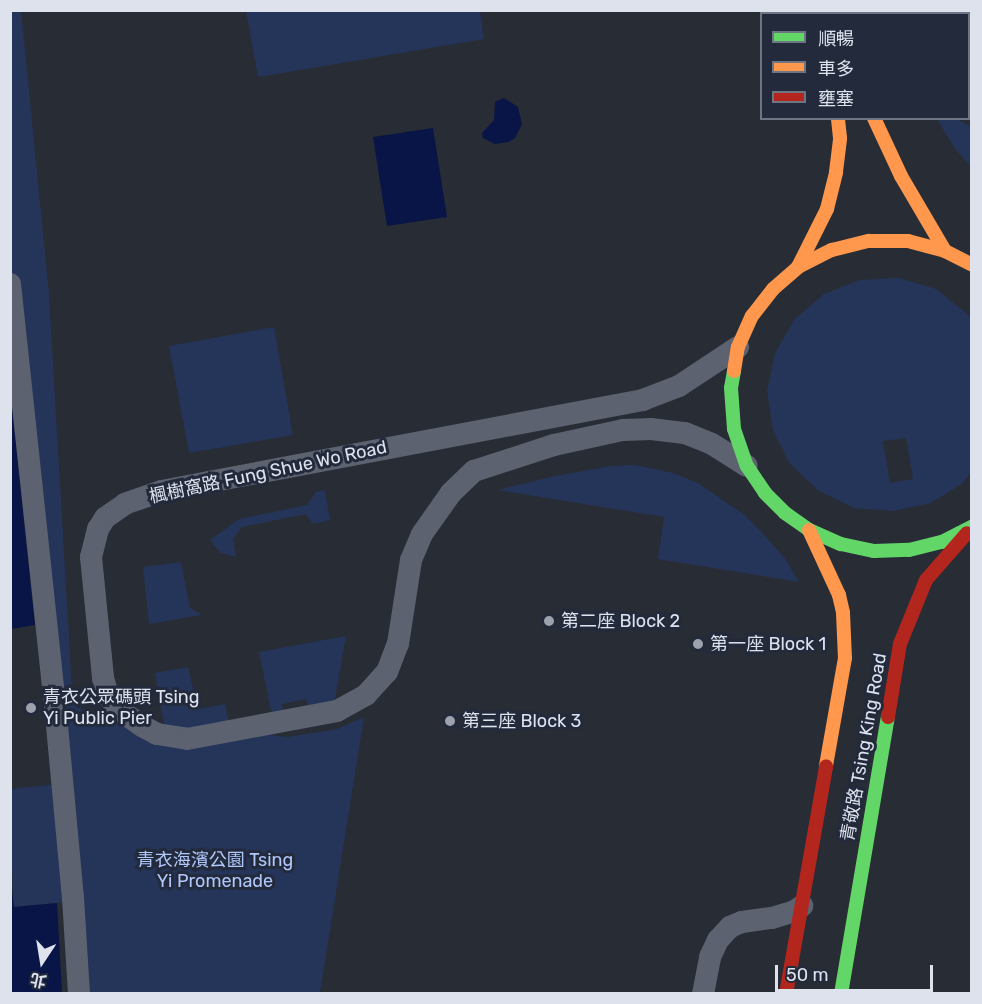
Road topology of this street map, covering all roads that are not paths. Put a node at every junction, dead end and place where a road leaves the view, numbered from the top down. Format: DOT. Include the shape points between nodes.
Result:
graph roads {
  1 [pos="838,120"];
  2 [pos="875,120"];
  3 [pos="945,251"];
  4 [pos="972,265"];
  5 [pos="798,267"];
  6 [pos="10,284"];
  7 [pos="738,347"];
  8 [pos="747,466"];
  9 [pos="972,527"];
  10 [pos="809,530"];
  11 [pos="802,906"];
  12 [pos="79,993"];
  13 [pos="703,993"];
  14 [pos="786,993"];
  15 [pos="841,993"];
  1 -- 5 [label="main road" via="836,172 827,209"];
  2 -- 3 [label="main road" via="901,176"];
  3 -- 4 [label="main road"];
  3 -- 5 [label="main road" via="908,241 869,241 832,250"];
  5 -- 7 [label="main road" via="772,290 752,316"];
  6 -- 12 [label="street" via="59,746"];
  7 -- 8 [label="main road" via="731,388 735,429"];
  7 -- 8 [label="street, 楓樹窩路 Fung Shue Wo Road" via="679,386 643,400 220,479 162,491 125,504 105,518 91,557 108,694 118,709 142,726 157,734 187,740 337,711 366,695 387,672 398,644 403,600 418,543 432,517 474,471 554,445 623,430 651,429 685,434 712,444"];
  8 -- 10 [label="main road" via="765,493"];
  9 -- 10 [label="main road" via="942,542 909,550 874,551 840,544"];
  9 -- 15 [label="main road, 青敬路 Tsing King Road" via="926,580 900,644"];
  10 -- 11 [label="main road, 青敬路 Tsing King Road" via="839,595 846,635"];
  11 -- 13 [label="street" via="772,918 730,927 710,957"];
  11 -- 14 [label="main road, 青敬路 Tsing King Road"];
}
